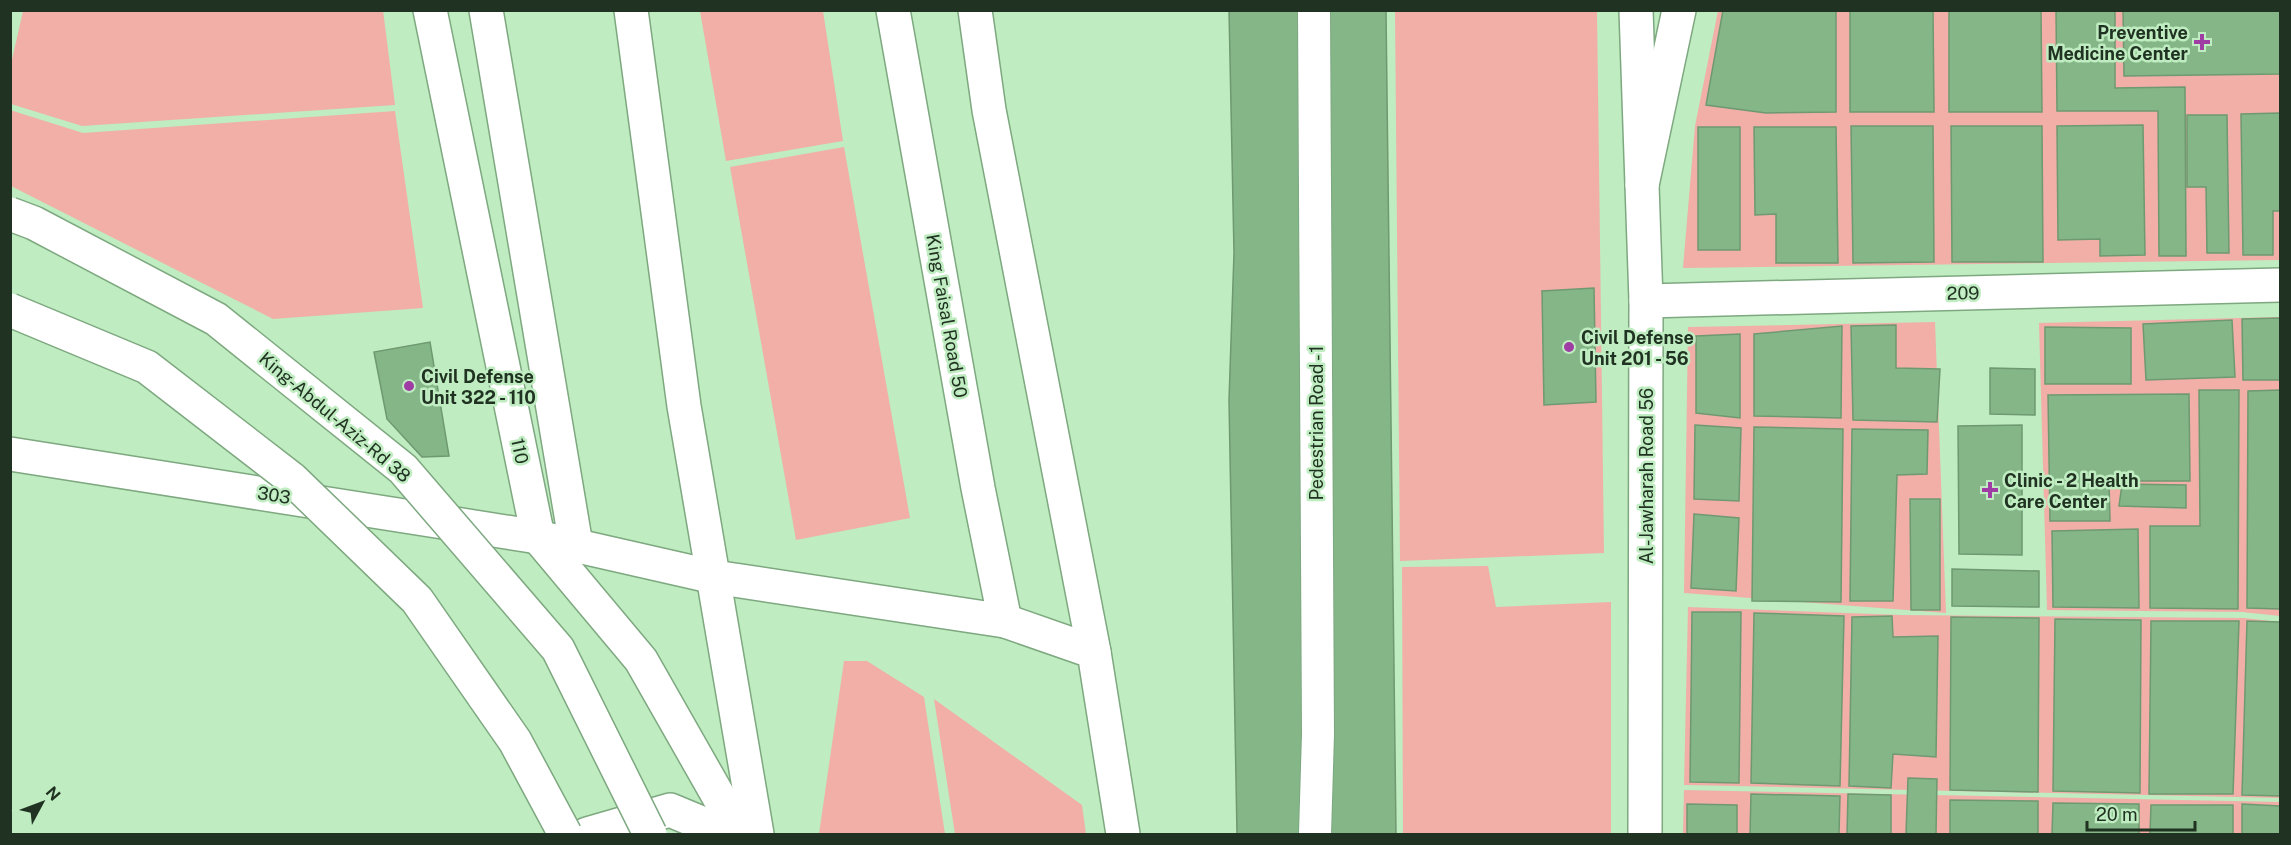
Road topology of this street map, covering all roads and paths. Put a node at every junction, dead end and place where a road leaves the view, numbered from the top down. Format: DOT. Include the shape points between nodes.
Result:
graph roads {
  1 [pos="430,10"];
  2 [pos="486,10"];
  3 [pos="631,10"];
  4 [pos="893,10"];
  5 [pos="975,10"];
  6 [pos="1314,10"];
  7 [pos="1636,10"];
  8 [pos="1679,10"];
  9 [pos="1642,185"];
  10 [pos="10,214"];
  11 [pos="2280,285"];
  12 [pos="1647,301"];
  13 [pos="10,310"];
  14 [pos="10,454"];
  15 [pos="538,537"];
  16 [pos="576,545"];
  17 [pos="714,577"];
  18 [pos="1005,621"];
  19 [pos="1094,652"];
  20 [pos="565,834"];
  21 [pos="587,834"];
  22 [pos="650,834"];
  23 [pos="719,834"];
  24 [pos="740,834"];
  25 [pos="757,834"];
  26 [pos="1123,834"];
  27 [pos="1315,834"];
  28 [pos="1645,834"];
  1 -- 15 [label="street, 110"];
  2 -- 16 [label="street"];
  3 -- 17 [label="street" via="684,406"];
  4 -- 18 [label="street, King Faisal Road 50"];
  5 -- 19 [label="street" via="989,110"];
  6 -- 27 [label="street, Pedestrian Road - 1" via="1318,734"];
  7 -- 9 [label="street, Al-Jawharah Road 56"];
  8 -- 9 [label="street"];
  9 -- 12 [label="street, Al-Jawharah Road 56"];
  10 -- 22 [label="street, King-Abdul-Aziz-Rd 38, bridge" via="216,319 403,469 558,649"];
  11 -- 12 [label="street, 209"];
  12 -- 28 [label="street, Al-Jawharah Road 56"];
  13 -- 20 [label="street, bridge" via="147,367 292,479 417,600 515,741"];
  14 -- 15 [label="street, 303"];
  15 -- 16 [label="street, 303"];
  15 -- 24 [label="street, 110" via="641,660"];
  16 -- 17 [label="street, 303"];
  17 -- 18 [label="street, 303"];
  17 -- 25 [label="street"];
  18 -- 19 [label="street, 303"];
  19 -- 26 [label="street"];
  21 -- 23 [label="street" via="670,810"];
}
